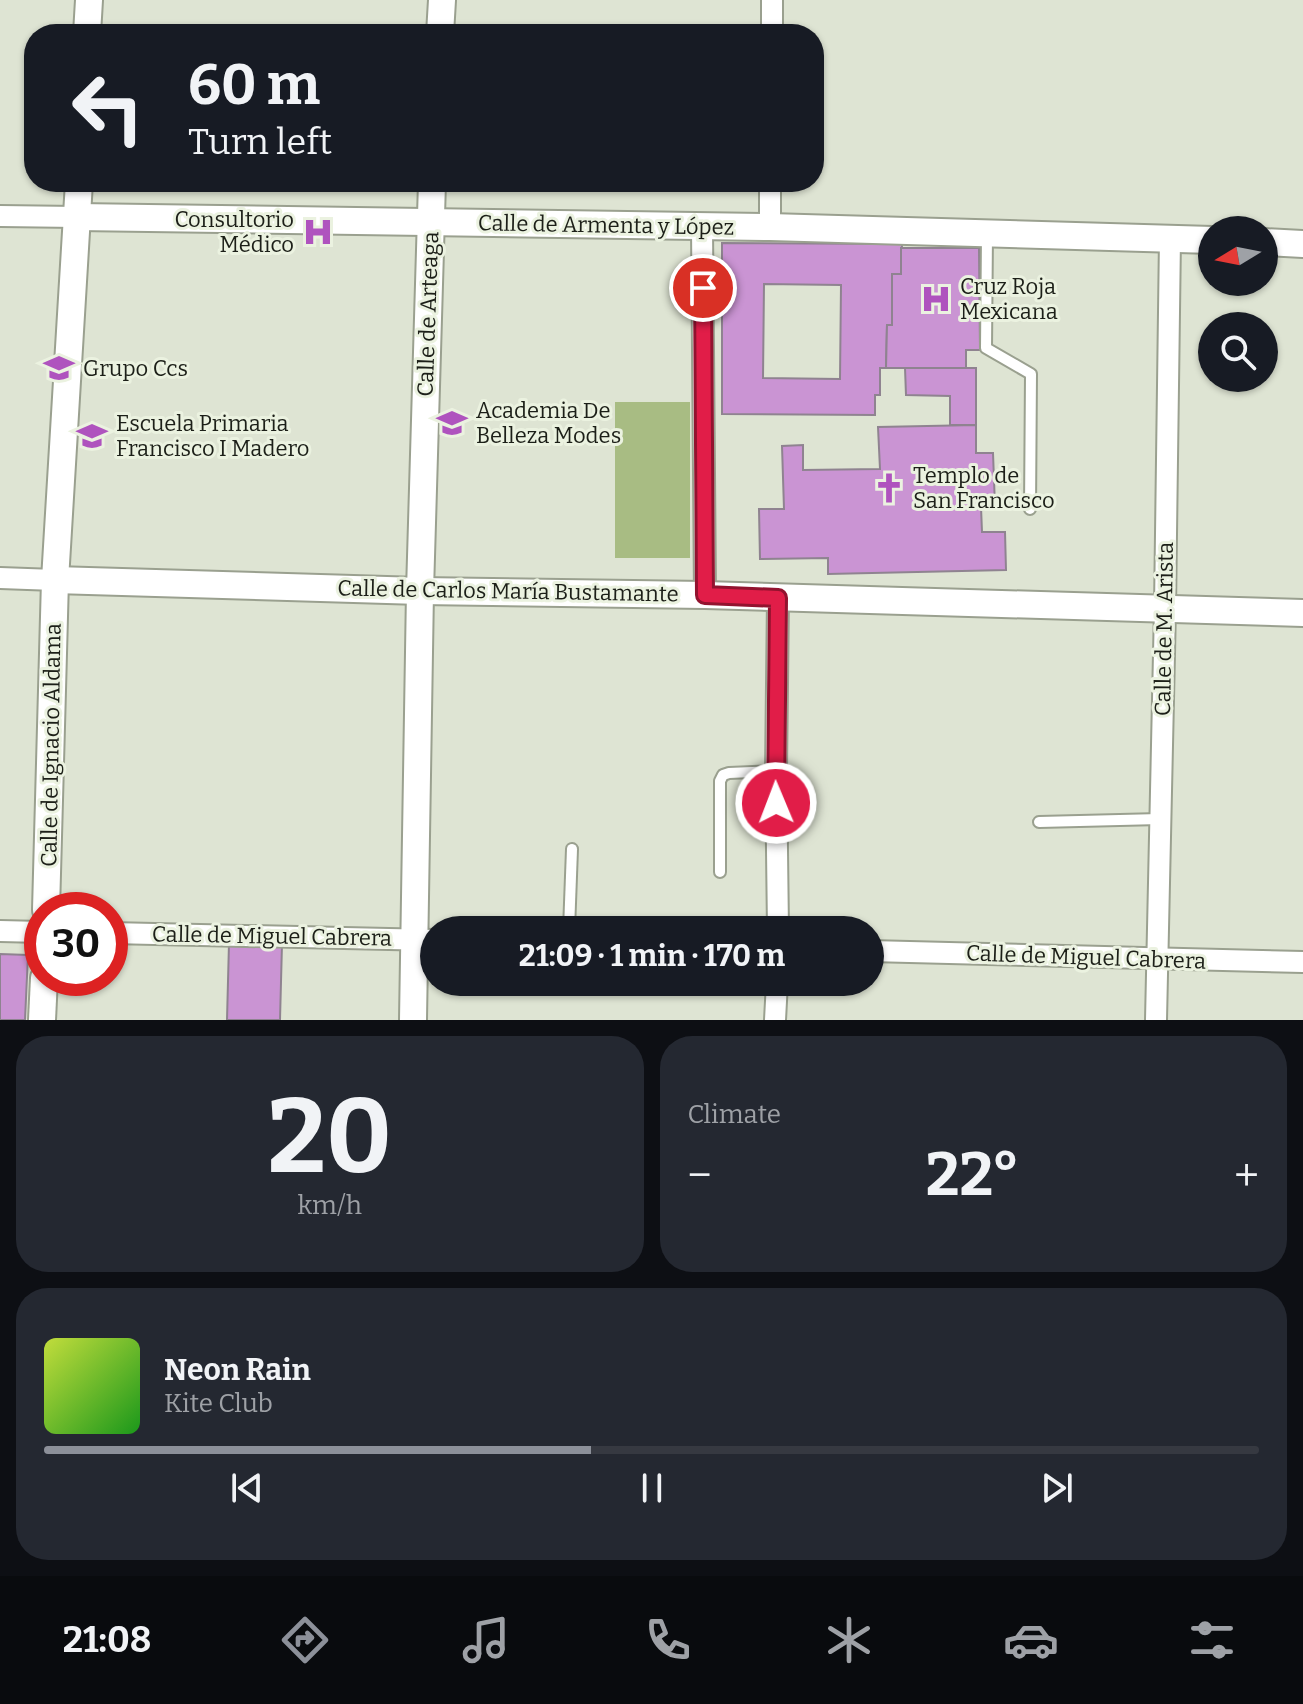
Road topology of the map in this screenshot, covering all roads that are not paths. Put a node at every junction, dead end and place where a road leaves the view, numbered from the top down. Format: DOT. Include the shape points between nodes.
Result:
graph roads {
  1 [pos="89,0"];
  2 [pos="442,0"];
  3 [pos="772,0"];
  4 [pos="88,24"];
  5 [pos="441,24"];
  6 [pos="772,24"];
  7 [pos="78,192"];
  8 [pos="431,192"];
  9 [pos="770,192"];
  10 [pos="0,216"];
  11 [pos="77,217"];
  12 [pos="430,221"];
  13 [pos="702,227"];
  14 [pos="770,227"];
  15 [pos="987,234"];
  16 [pos="1170,238"];
  17 [pos="1198,239"];
  18 [pos="1278,243"];
  19 [pos="1303,244"];
  20 [pos="1030,509"];
  21 [pos="0,578"];
  22 [pos="55,580"];
  23 [pos="420,591"];
  24 [pos="705,595"];
  25 [pos="778,598"];
  26 [pos="1165,608"];
  27 [pos="1303,613"];
  28 [pos="776,771"];
  29 [pos="1160,819"];
  30 [pos="1039,822"];
  31 [pos="572,849"];
  32 [pos="720,872"];
  33 [pos="46,892"];
  34 [pos="425,916"];
  35 [pos="570,916"];
  36 [pos="778,916"];
  37 [pos="0,931"];
  38 [pos="24,932"];
  39 [pos="128,933"];
  40 [pos="420,940"];
  41 [pos="884,951"];
  42 [pos="1158,960"];
  43 [pos="1303,962"];
  44 [pos="420,973"];
  45 [pos="43,996"];
  46 [pos="776,996"];
  47 [pos="42,1020"];
  48 [pos="413,1020"];
  49 [pos="775,1020"];
  50 [pos="1156,1020"];
  1 -- 4 [label="street"];
  2 -- 5 [label="street"];
  3 -- 6 [label="street"];
  7 -- 11 [label="street, Calle de Ignacio Aldama"];
  8 -- 12 [label="street, Calle de Arteaga"];
  9 -- 14 [label="street"];
  10 -- 11 [label="street, Calle de Armenta y López"];
  11 -- 12 [label="street, Calle de Armenta y López"];
  11 -- 22 [label="street, Calle de Ignacio Aldama"];
  12 -- 13 [label="street, Calle de Armenta y López"];
  12 -- 23 [label="street, Calle de Arteaga"];
  13 -- 14 [label="street, Calle de Armenta y López"];
  13 -- 24 [label="street"];
  14 -- 15 [label="street, Calle de Armenta y López"];
  15 -- 16 [label="street, Calle de Armenta y López"];
  15 -- 20 [label="lane" via="986,348 1031,374"];
  16 -- 17 [label="street, Calle de Armenta y López"];
  16 -- 26 [label="street, Calle de M. Arista"];
  18 -- 19 [label="street"];
  21 -- 22 [label="street, Calle de Carlos María Bustamante"];
  22 -- 23 [label="street, Calle de Carlos María Bustamante"];
  22 -- 33 [label="street, Calle de Ignacio Aldama"];
  23 -- 24 [label="street, Calle de Carlos María Bustamante"];
  23 -- 34 [label="street, Calle de Arteaga"];
  24 -- 25 [label="street, Calle de Carlos María Bustamante"];
  25 -- 26 [label="street, Calle de Carlos María Bustamante"];
  25 -- 28 [label="street"];
  26 -- 27 [label="street, Calle de Carlos María Bustamante"];
  26 -- 29 [label="street, Calle de M. Arista"];
  28 -- 32 [label="lane" via="723,775"];
  28 -- 36 [label="street"];
  29 -- 30 [label="lane"];
  29 -- 42 [label="street, Calle de M. Arista"];
  31 -- 35 [label="lane"];
  37 -- 38 [label="street"];
  39 -- 40 [label="street, Calle de Miguel Cabrera"];
  41 -- 42 [label="street, Calle de Miguel Cabrera"];
  42 -- 43 [label="street, Calle de Miguel Cabrera"];
  42 -- 50 [label="street, Calle de M. Arista"];
  44 -- 48 [label="street, Calle de Arteaga"];
  45 -- 47 [label="street"];
  46 -- 49 [label="street"];
}
